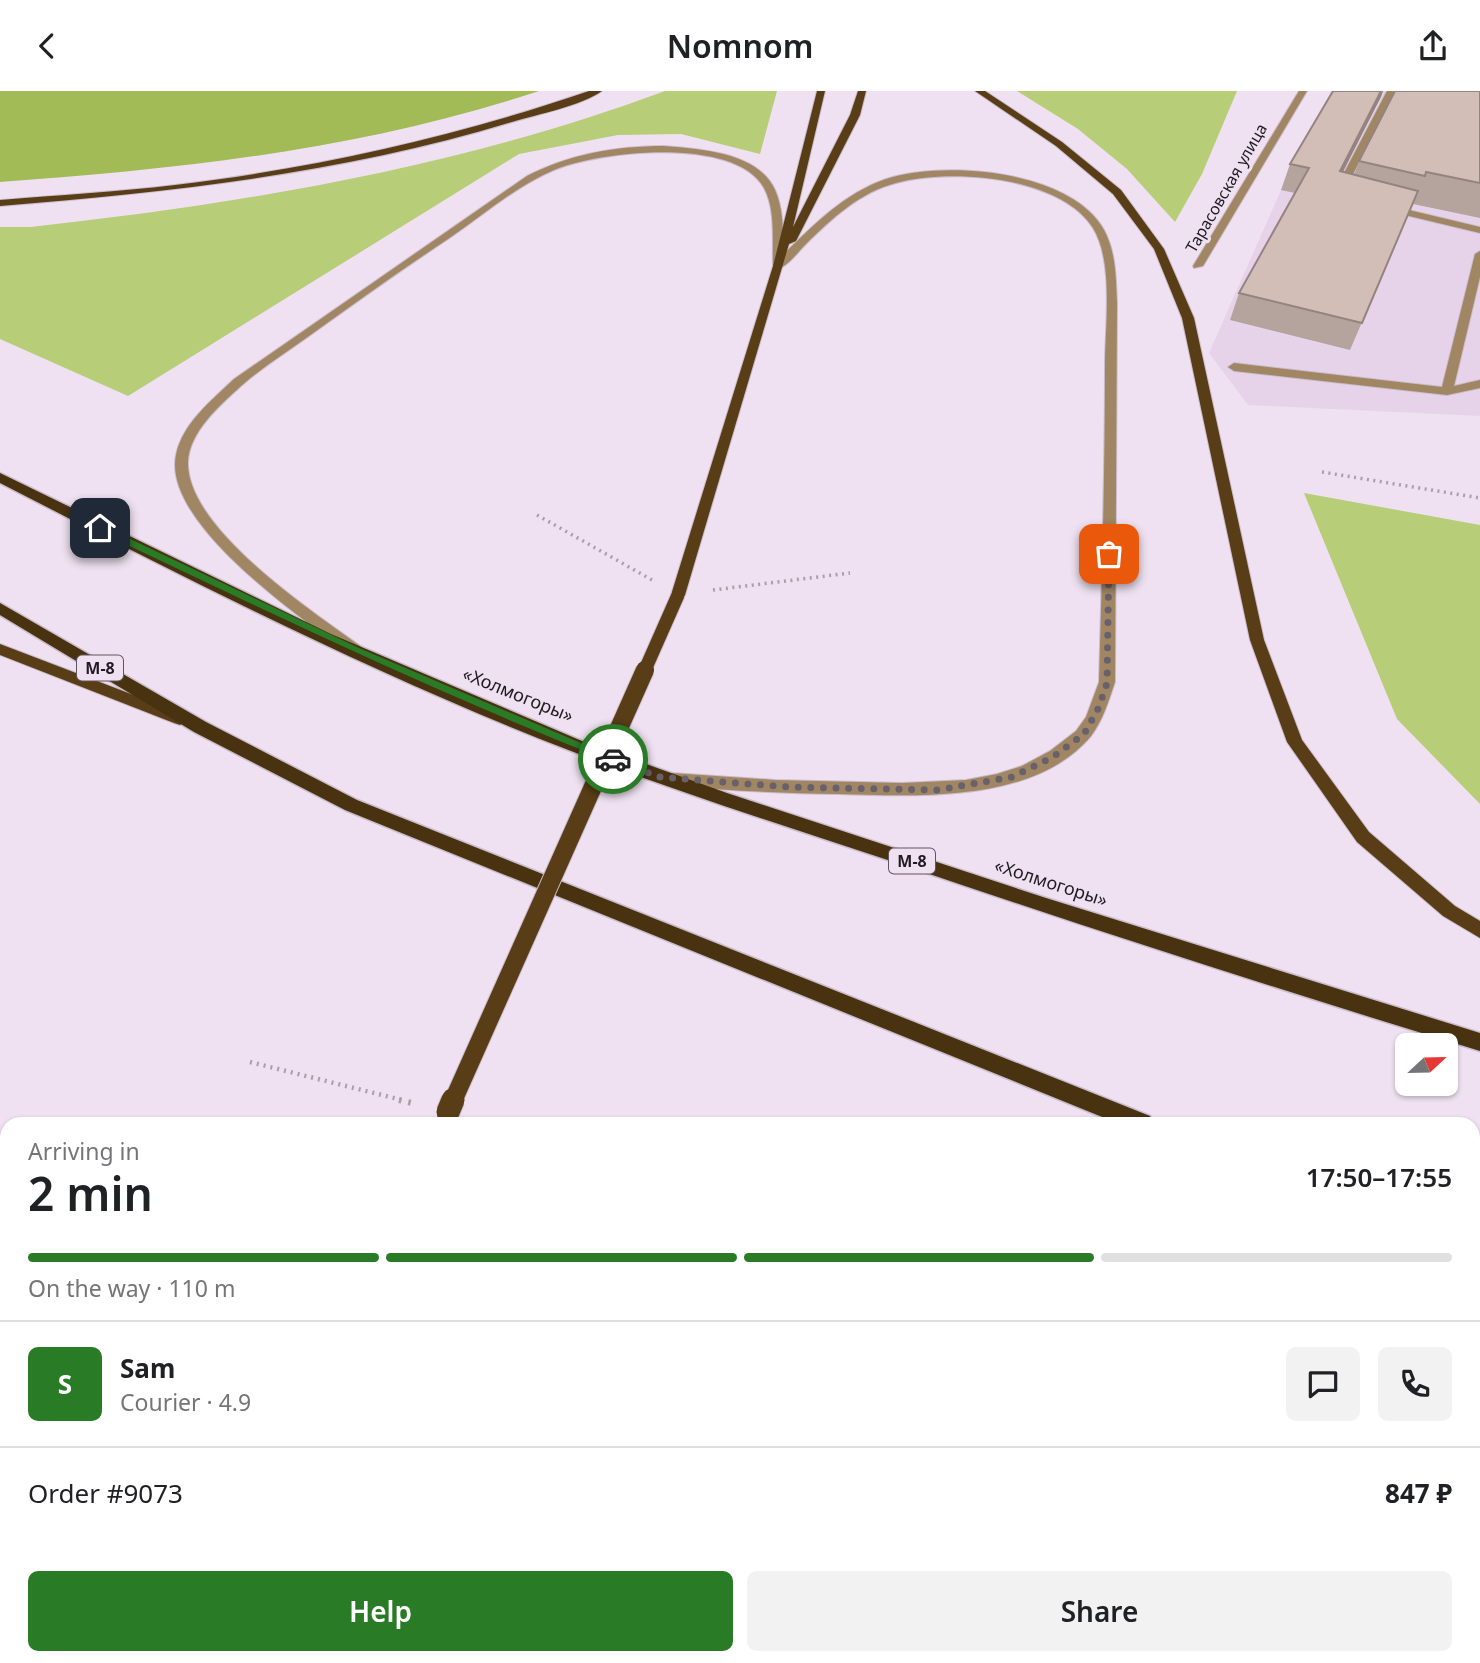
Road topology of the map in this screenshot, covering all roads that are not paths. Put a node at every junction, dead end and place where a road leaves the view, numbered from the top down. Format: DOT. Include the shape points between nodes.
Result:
graph roads {
  1 [pos="598,91"];
  2 [pos="821,91"];
  3 [pos="862,91"];
  4 [pos="979,91"];
  5 [pos="1303,91"];
  6 [pos="1391,91"];
  7 [pos="1350,199"];
  8 [pos="0,203"];
  9 [pos="1376,205"];
  10 [pos="1480,230"];
  11 [pos="1480,254"];
  12 [pos="778,266"];
  13 [pos="1198,266"];
  14 [pos="1234,367"];
  15 [pos="1480,384"];
  16 [pos="1447,391"];
  17 [pos="0,477"];
  18 [pos="0,608"];
  19 [pos="0,649"];
  20 [pos="355,650"];
  21 [pos="200,727"];
  22 [pos="659,777"];
  23 [pos="1480,930"];
  24 [pos="1480,1042"];
  25 [pos="445,1117"];
  26 [pos="1127,1117"];
  1 -- 8 [label="main road" via="387,152 175,188"];
  2 -- 12 [label="main road"];
  3 -- 12 [label="main road" via="855,115"];
  4 -- 23 [label="main road" via="1059,144 1117,192 1159,249 1188,318 1257,640 1295,742 1363,837 1449,911"];
  5 -- 13 [label="street, Тарасовская улица"];
  6 -- 7 [label="street" via="1338,196"];
  9 -- 10 [label="street"];
  11 -- 16 [label="street"];
  12 -- 20 [label="street" via="774,192 747,168 682,151 635,150 593,156 534,177 238,382 188,440 181,462 184,487 225,545"];
  12 -- 22 [label="street" via="828,214 866,190 907,177 967,174 1036,187 1063,198 1098,227 1105,244 1111,313 1107,683 1084,734 1053,757 1012,777 976,786 937,790 788,787"];
  12 -- 25 [label="main road, bridge" via="678,595"];
  14 -- 16 [label="street"];
  15 -- 16 [label="street"];
  17 -- 20 [label="highway, «Холмогоры» / М-8" via="174,566"];
  18 -- 21 [label="highway, М-8"];
  19 -- 21 [label="main road"];
  20 -- 22 [label="highway, «Холмогоры» / М-8"];
  21 -- 26 [label="highway, М-8" via="351,805"];
  22 -- 24 [label="highway, «Холмогоры» / М-8" via="1248,973"];
}
